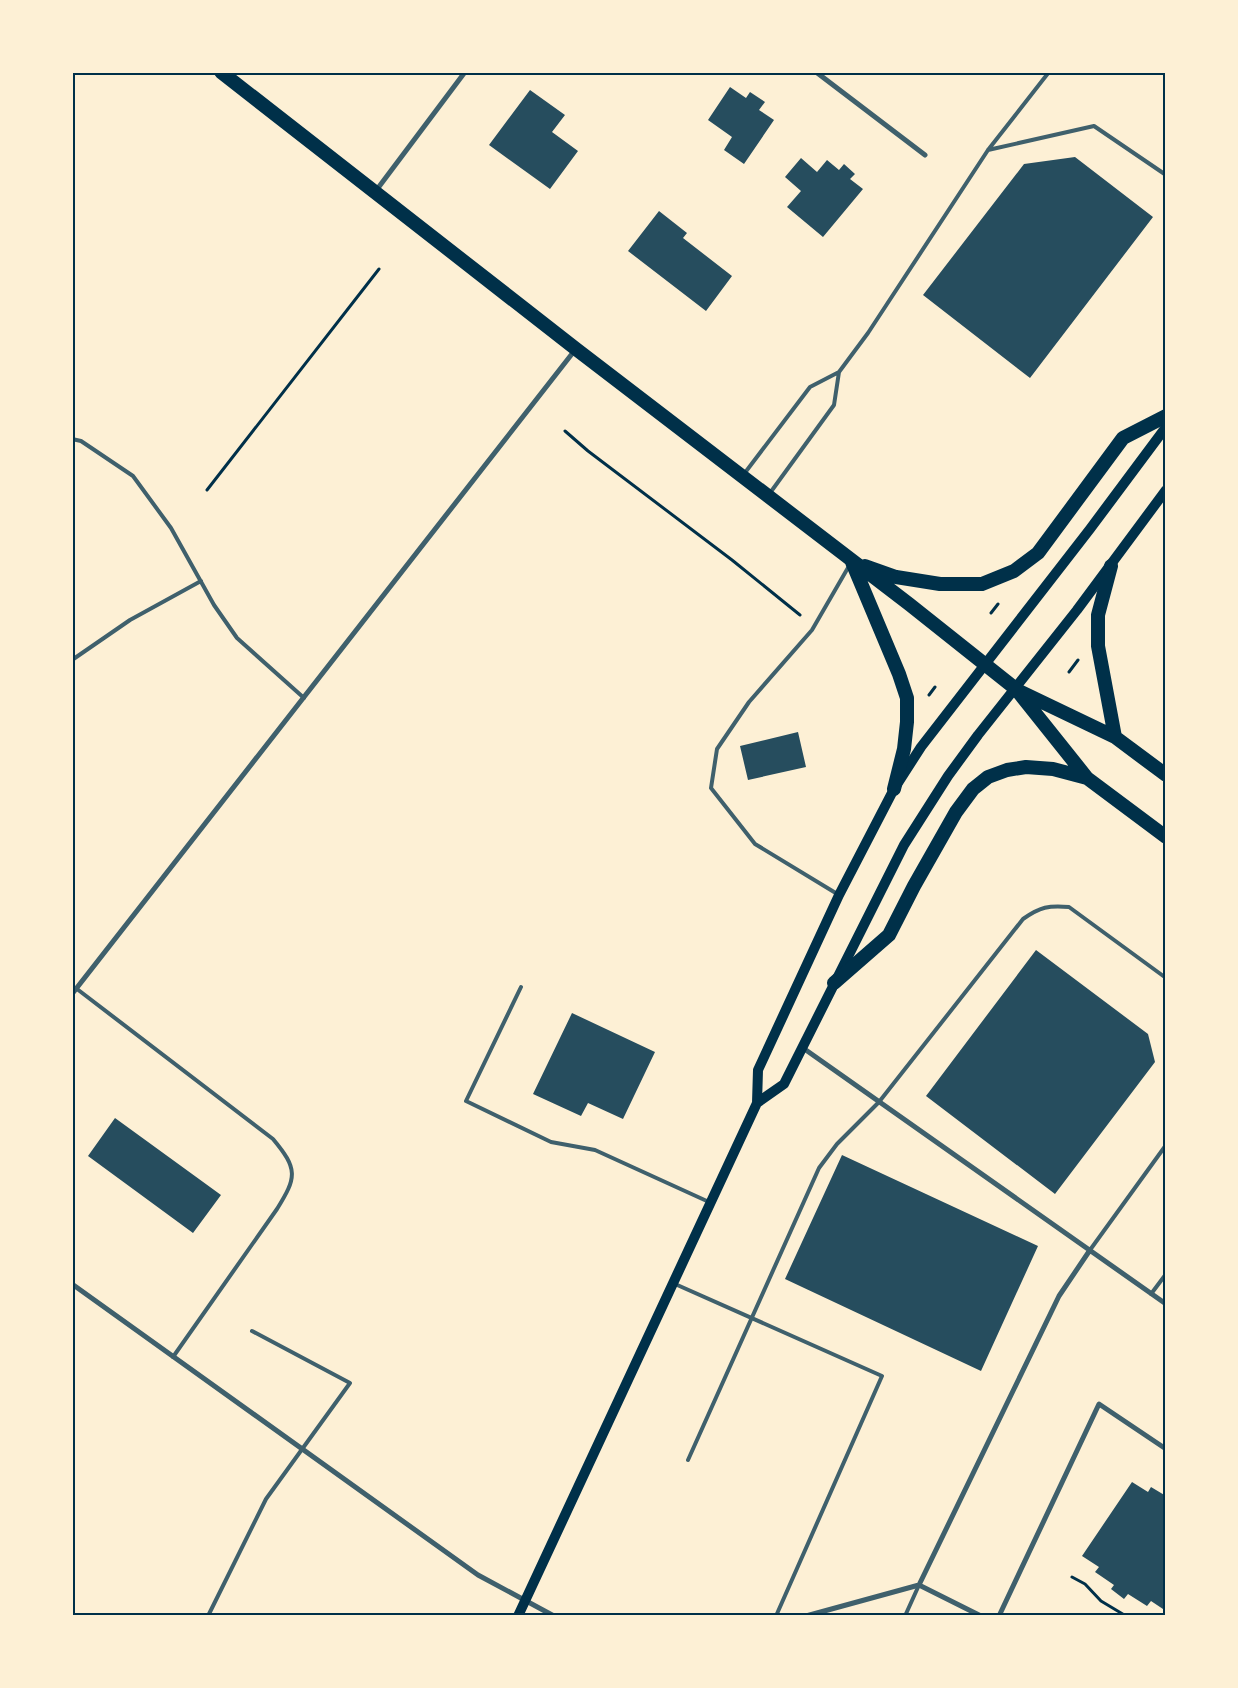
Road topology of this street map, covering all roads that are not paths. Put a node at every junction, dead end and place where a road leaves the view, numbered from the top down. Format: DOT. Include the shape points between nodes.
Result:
graph roads {
  1 [pos="221,72"];
  2 [pos="465,72"];
  3 [pos="816,72"];
  4 [pos="1048,72"];
  5 [pos="988,150"];
  6 [pos="925,155"];
  7 [pos="1166,175"];
  8 [pos="375,193"];
  9 [pos="576,350"];
  10 [pos="839,372"];
  11 [pos="1166,416"];
  12 [pos="1166,427"];
  13 [pos="72,439"];
  14 [pos="742,477"];
  15 [pos="1166,490"];
  16 [pos="768,496"];
  17 [pos="852,561"];
  18 [pos="1111,566"];
  19 [pos="201,581"];
  20 [pos="72,660"];
  21 [pos="985,665"];
  22 [pos="1016,689"];
  23 [pos="304,698"];
  24 [pos="1115,737"];
  25 [pos="1166,775"];
  26 [pos="1087,778"];
  27 [pos="894,788"];
  28 [pos="1166,837"];
  29 [pos="839,895"];
  30 [pos="1166,978"];
  31 [pos="834,983"];
  32 [pos="521,987"];
  33 [pos="76,989"];
  34 [pos="72,994"];
  35 [pos="803,1048"];
  36 [pos="879,1102"];
  37 [pos="757,1103"];
  38 [pos="1166,1145"];
  39 [pos="711,1203"];
  40 [pos="1090,1250"];
  41 [pos="1166,1274"];
  42 [pos="673,1283"];
  43 [pos="72,1284"];
  44 [pos="1151,1294"];
  45 [pos="1166,1304"];
  46 [pos="751,1318"];
  47 [pos="252,1331"];
  48 [pos="173,1356"];
  49 [pos="302,1449"];
  50 [pos="1166,1449"];
  51 [pos="688,1460"];
  52 [pos="920,1585"];
  53 [pos="525,1601"];
  54 [pos="208,1616"];
  55 [pos="518,1616"];
  56 [pos="554,1616"];
  57 [pos="776,1616"];
  58 [pos="806,1616"];
  59 [pos="905,1616"];
  60 [pos="981,1616"];
  61 [pos="999,1616"];
  1 -- 8 [label="highway"];
  2 -- 8 [label="street"];
  3 -- 6 [label="street"];
  4 -- 5 [label="lane"];
  5 -- 7 [label="lane" via="1094,126"];
  5 -- 10 [label="lane"];
  8 -- 9 [label="highway"];
  9 -- 14 [label="highway"];
  9 -- 23 [label="street"];
  10 -- 14 [label="lane" via="810,387"];
  10 -- 16 [label="lane" via="834,405"];
  11 -- 17 [label="highway" via="1123,438 1038,553 1014,571 982,584 940,584 896,577"];
  12 -- 21 [label="main road"];
  13 -- 19 [label="lane" via="81,441 133,476 171,528"];
  14 -- 16 [label="highway"];
  15 -- 18 [label="main road"];
  16 -- 17 [label="highway"];
  17 -- 21 [label="highway"];
  17 -- 27 [label="highway" via="907,698 904,749"];
  17 -- 29 [label="lane" via="812,630 749,702 717,749 711,788 755,844"];
  18 -- 22 [label="main road"];
  18 -- 24 [label="highway" via="1098,615 1098,646"];
  19 -- 20 [label="lane" via="130,620"];
  19 -- 23 [label="lane" via="237,638"];
  21 -- 22 [label="highway"];
  21 -- 27 [label="main road" via="921,747"];
  22 -- 24 [label="highway"];
  22 -- 26 [label="highway"];
  22 -- 31 [label="main road" via="978,735 924,811"];
  23 -- 33 [label="street"];
  24 -- 25 [label="highway"];
  26 -- 28 [label="highway"];
  26 -- 31 [label="highway" via="1053,769 1026,767 988,777 973,789 956,812 889,935"];
  27 -- 29 [label="main road"];
  29 -- 37 [label="main road" via="758,1070"];
  30 -- 36 [label="lane" via="1070,908 1053,905 1036,910 1023,919"];
  31 -- 35 [label="main road"];
  32 -- 39 [label="lane" via="466,1101 551,1142 594,1150"];
  33 -- 34 [label="street"];
  33 -- 48 [label="lane" via="273,1139 288,1156 293,1171 290,1188 277,1209"];
  35 -- 36 [label="street"];
  35 -- 37 [label="main road" via="784,1084"];
  36 -- 40 [label="street"];
  36 -- 46 [label="lane" via="837,1144 819,1168"];
  37 -- 39 [label="main road"];
  38 -- 40 [label="lane"];
  39 -- 42 [label="main road"];
  40 -- 44 [label="street"];
  40 -- 52 [label="street" via="1058,1296"];
  41 -- 44 [label="lane"];
  42 -- 46 [label="lane"];
  42 -- 53 [label="main road"];
  43 -- 48 [label="street"];
  44 -- 45 [label="street"];
  46 -- 51 [label="lane"];
  46 -- 57 [label="lane" via="882,1376"];
  47 -- 49 [label="lane" via="350,1383"];
  48 -- 49 [label="street"];
  49 -- 53 [label="street" via="478,1575"];
  49 -- 54 [label="lane" via="266,1499"];
  50 -- 61 [label="street" via="1099,1404"];
  52 -- 58 [label="street"];
  52 -- 59 [label="lane"];
  52 -- 60 [label="street"];
  53 -- 55 [label="main road"];
  53 -- 56 [label="street"];
}
